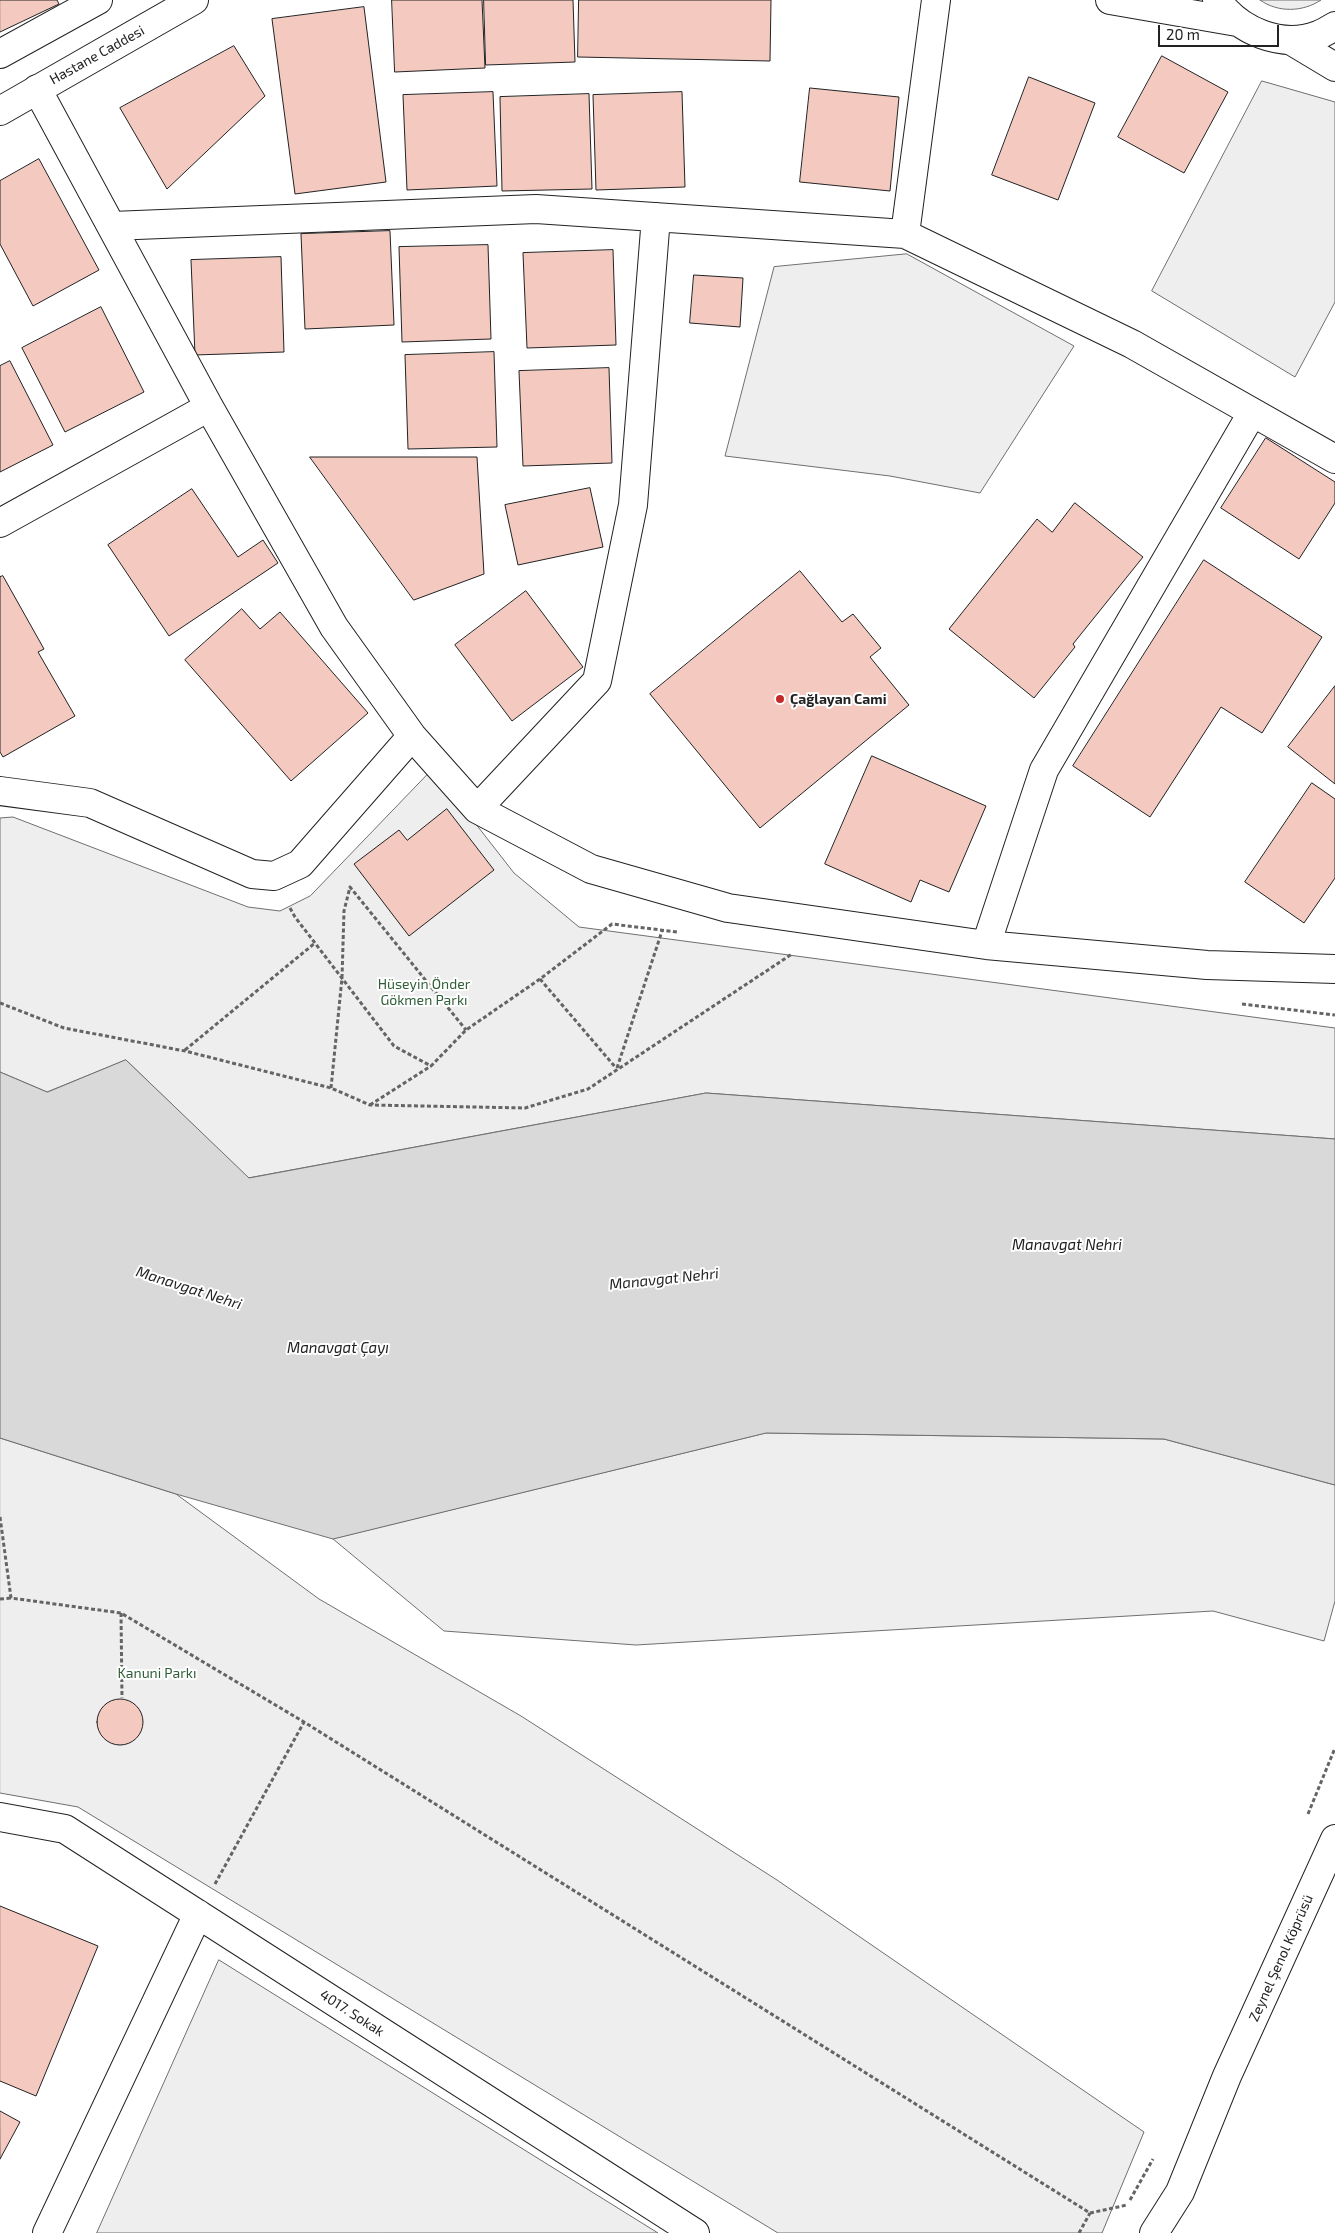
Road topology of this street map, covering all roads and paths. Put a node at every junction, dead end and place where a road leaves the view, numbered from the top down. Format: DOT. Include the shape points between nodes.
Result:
graph roads {
  1 [pos="98,0"];
  2 [pos="194,0"];
  3 [pos="936,0"];
  4 [pos="1110,0"];
  5 [pos="1217,0"];
  6 [pos="1237,22"];
  7 [pos="1329,32"];
  8 [pos="1290,40"];
  9 [pos="0,54"];
  10 [pos="1335,67"];
  11 [pos="37,89"];
  12 [pos="0,111"];
  13 [pos="656,217"];
  14 [pos="112,226"];
  15 [pos="905,234"];
  16 [pos="209,407"];
  17 [pos="1252,413"];
  18 [pos="1335,459"];
  19 [pos="0,522"];
  20 [pos="412,736"];
  21 [pos="0,791"];
  22 [pos="477,809"];
  23 [pos="274,876"];
  24 [pos="662,930"];
  25 [pos="315,943"];
  26 [pos="986,945"];
  27 [pos="793,954"];
  28 [pos="1335,969"];
  29 [pos="342,978"];
  30 [pos="0,1003"];
  31 [pos="466,1030"];
  32 [pos="185,1051"];
  33 [pos="431,1066"];
  34 [pos="616,1068"];
  35 [pos="331,1088"];
  36 [pos="370,1105"];
  37 [pos="0,1517"];
  38 [pos="11,1598"];
  39 [pos="0,1599"];
  40 [pos="122,1613"];
  41 [pos="122,1698"];
  42 [pos="304,1722"];
  43 [pos="0,1817"];
  44 [pos="1335,1839"];
  45 [pos="198,1914"];
  46 [pos="47,2233"];
  47 [pos="695,2233"];
  48 [pos="1079,2233"];
  49 [pos="1154,2233"];
  1 -- 9 [label="street"];
  2 -- 11 [label="street, Hastane Caddesi"];
  3 -- 15 [label="street"];
  4 -- 6 [label="street"];
  5 -- 6 [label="street"];
  6 -- 8 [label="street" via="1262,36"];
  7 -- 8 [label="street"];
  8 -- 10 [label="street"];
  11 -- 12 [label="street, Hastane Caddesi"];
  11 -- 14 [label="street"];
  13 -- 14 [label="street" via="536,209"];
  13 -- 15 [label="street"];
  13 -- 22 [label="street" via="633,505 597,681"];
  14 -- 16 [label="street"];
  15 -- 17 [label="street" via="1132,344"];
  16 -- 19 [label="street"];
  16 -- 20 [label="street" via="334,626"];
  17 -- 18 [label="street"];
  17 -- 26 [label="street" via="1044,770"];
  20 -- 22 [label="street"];
  20 -- 23 [label="street" via="300,864"];
  21 -- 23 [label="street" via="90,803 252,874"];
  22 -- 26 [label="street" via="591,869 728,908"];
  23 -- 25 [label="path" via="295,917"];
  24 -- 34 [label="path"];
  25 -- 29 [label="path"];
  25 -- 32 [label="path"];
  26 -- 28 [label="street" via="1207,965"];
  27 -- 34 [label="path"];
  29 -- 31 [label="path" via="344,911 350,888"];
  29 -- 33 [label="path" via="394,1046"];
  29 -- 35 [label="path"];
  30 -- 32 [label="path" via="64,1028"];
  31 -- 33 [label="path"];
  31 -- 34 [label="path" via="540,980"];
  32 -- 35 [label="path"];
  33 -- 36 [label="path"];
  34 -- 36 [label="path" via="588,1089 524,1108"];
  35 -- 36 [label="path"];
  37 -- 38 [label="path"];
  38 -- 39 [label="path"];
  38 -- 40 [label="path"];
  40 -- 41 [label="path"];
  40 -- 42 [label="path"];
  42 -- 45 [label="path"];
  42 -- 48 [label="path" via="1090,2214"];
  43 -- 45 [label="street, 4017. Sokak" via="65,1829"];
  44 -- 49 [label="street, Zeynel Şenol Köprüsü" via="1227,2076 1180,2192"];
  45 -- 46 [label="street"];
  45 -- 47 [label="street, 4017. Sokak"];
}
